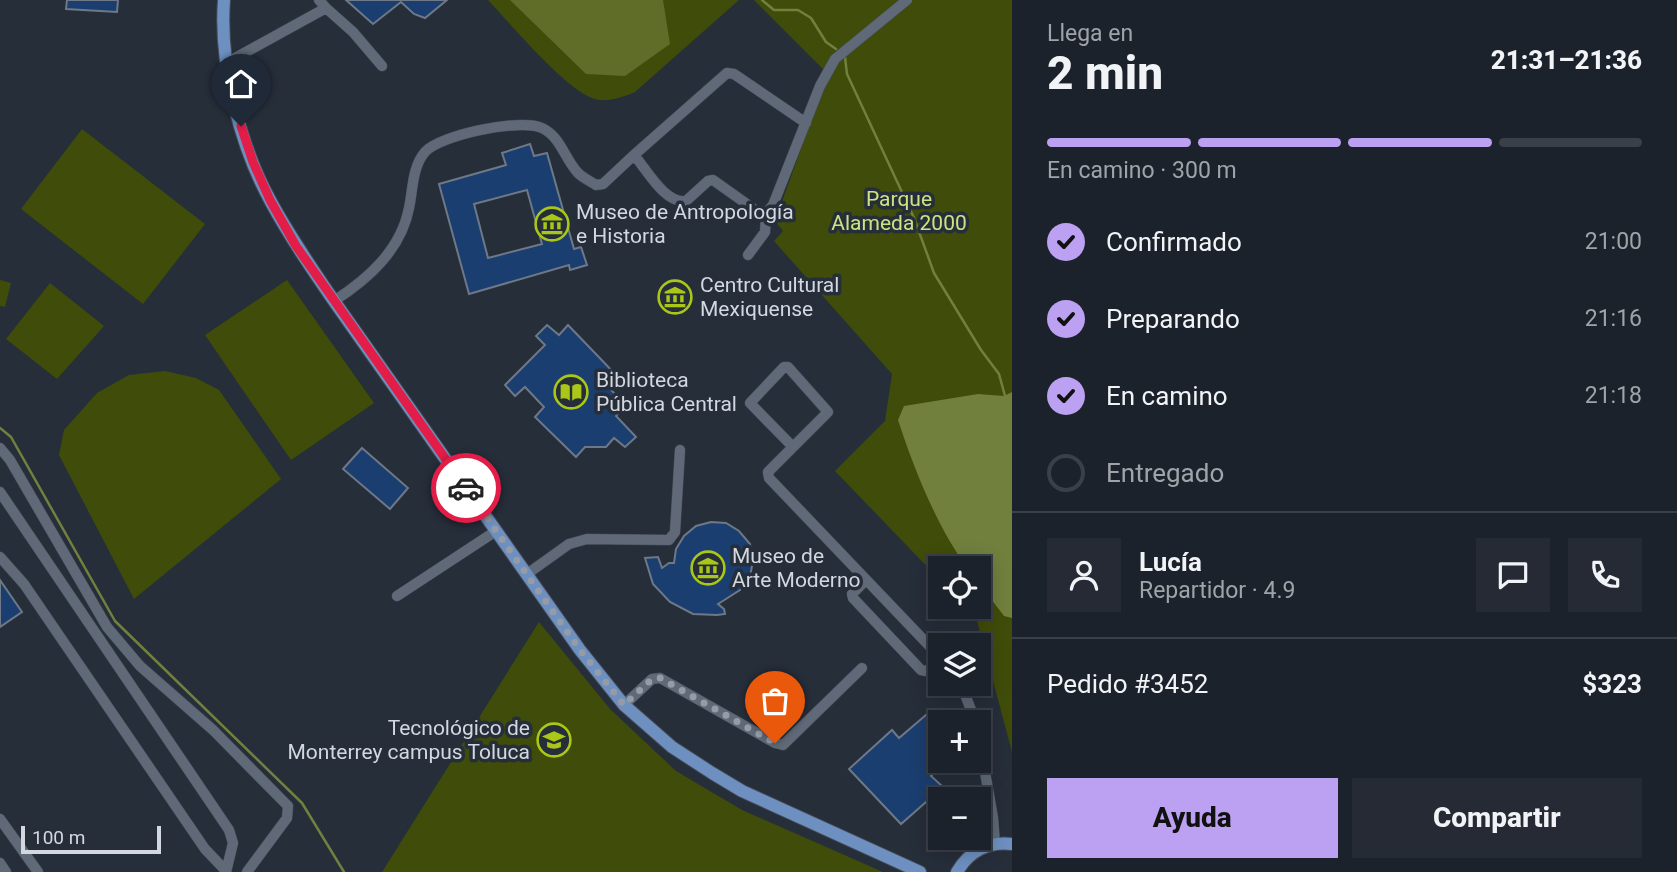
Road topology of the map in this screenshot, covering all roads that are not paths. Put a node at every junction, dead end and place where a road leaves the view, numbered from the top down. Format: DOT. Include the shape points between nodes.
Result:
graph roads {
  1 [pos="224,0"];
  2 [pos="907,0"];
  3 [pos="323,4"];
  4 [pos="226,63"];
  5 [pos="382,66"];
  6 [pos="806,123"];
  7 [pos="634,155"];
  8 [pos="766,213"];
  9 [pos="748,255"];
  10 [pos="334,301"];
  11 [pos="793,447"];
  12 [pos="0,448"];
  13 [pos="680,450"];
  14 [pos="0,492"];
  15 [pos="496,531"];
  16 [pos="0,557"];
  17 [pos="527,574"];
  18 [pos="865,581"];
  19 [pos="397,596"];
  20 [pos="928,645"];
  21 [pos="862,668"];
  22 [pos="928,670"];
  23 [pos="624,705"];
  24 [pos="985,773"];
  25 [pos="0,819"];
  26 [pos="995,844"];
  27 [pos="1012,845"];
  28 [pos="0,863"];
  29 [pos="902,869"];
  30 [pos="6,872"];
  31 [pos="38,872"];
  32 [pos="226,872"];
  33 [pos="247,872"];
  34 [pos="920,872"];
  35 [pos="957,872"];
  1 -- 4 [label="main road"];
  2 -- 6 [label="street" via="835,59"];
  3 -- 4 [label="street"];
  3 -- 5 [label="street"];
  4 -- 10 [label="main road" via="241,126 270,200"];
  6 -- 7 [label="street" via="727,73"];
  6 -- 8 [label="street"];
  7 -- 8 [label="street" via="679,202 713,180"];
  7 -- 10 [label="street" via="598,186 577,172 554,135 531,124 474,131 431,146 416,167 410,208 396,244 368,276"];
  8 -- 9 [label="street" via="765,232"];
  10 -- 15 [label="main road"];
  11 -- 11 [label="street" via="828,412 784,367 750,405"];
  11 -- 18 [label="street" via="768,476"];
  12 -- 33 [label="street" via="107,627 140,666 213,730 288,806 287,818"];
  13 -- 17 [label="street" via="675,532 669,540 587,539 569,544"];
  14 -- 32 [label="street" via="229,830 233,843"];
  15 -- 17 [label="main road"];
  15 -- 19 [label="street"];
  16 -- 32 [label="street" via="24,584 205,849"];
  17 -- 23 [label="main road"];
  18 -- 20 [label="street"];
  18 -- 22 [label="street" via="853,598 921,670"];
  21 -- 23 [label="street" via="783,746 660,678 652,679"];
  23 -- 29 [label="main road" via="672,747 742,791"];
  24 -- 26 [label="street"];
  25 -- 31 [label="street"];
  26 -- 27 [label="main road"];
  26 -- 35 [label="main road" via="976,851"];
  28 -- 30 [label="street"];
  29 -- 34 [label="main road"];
}
